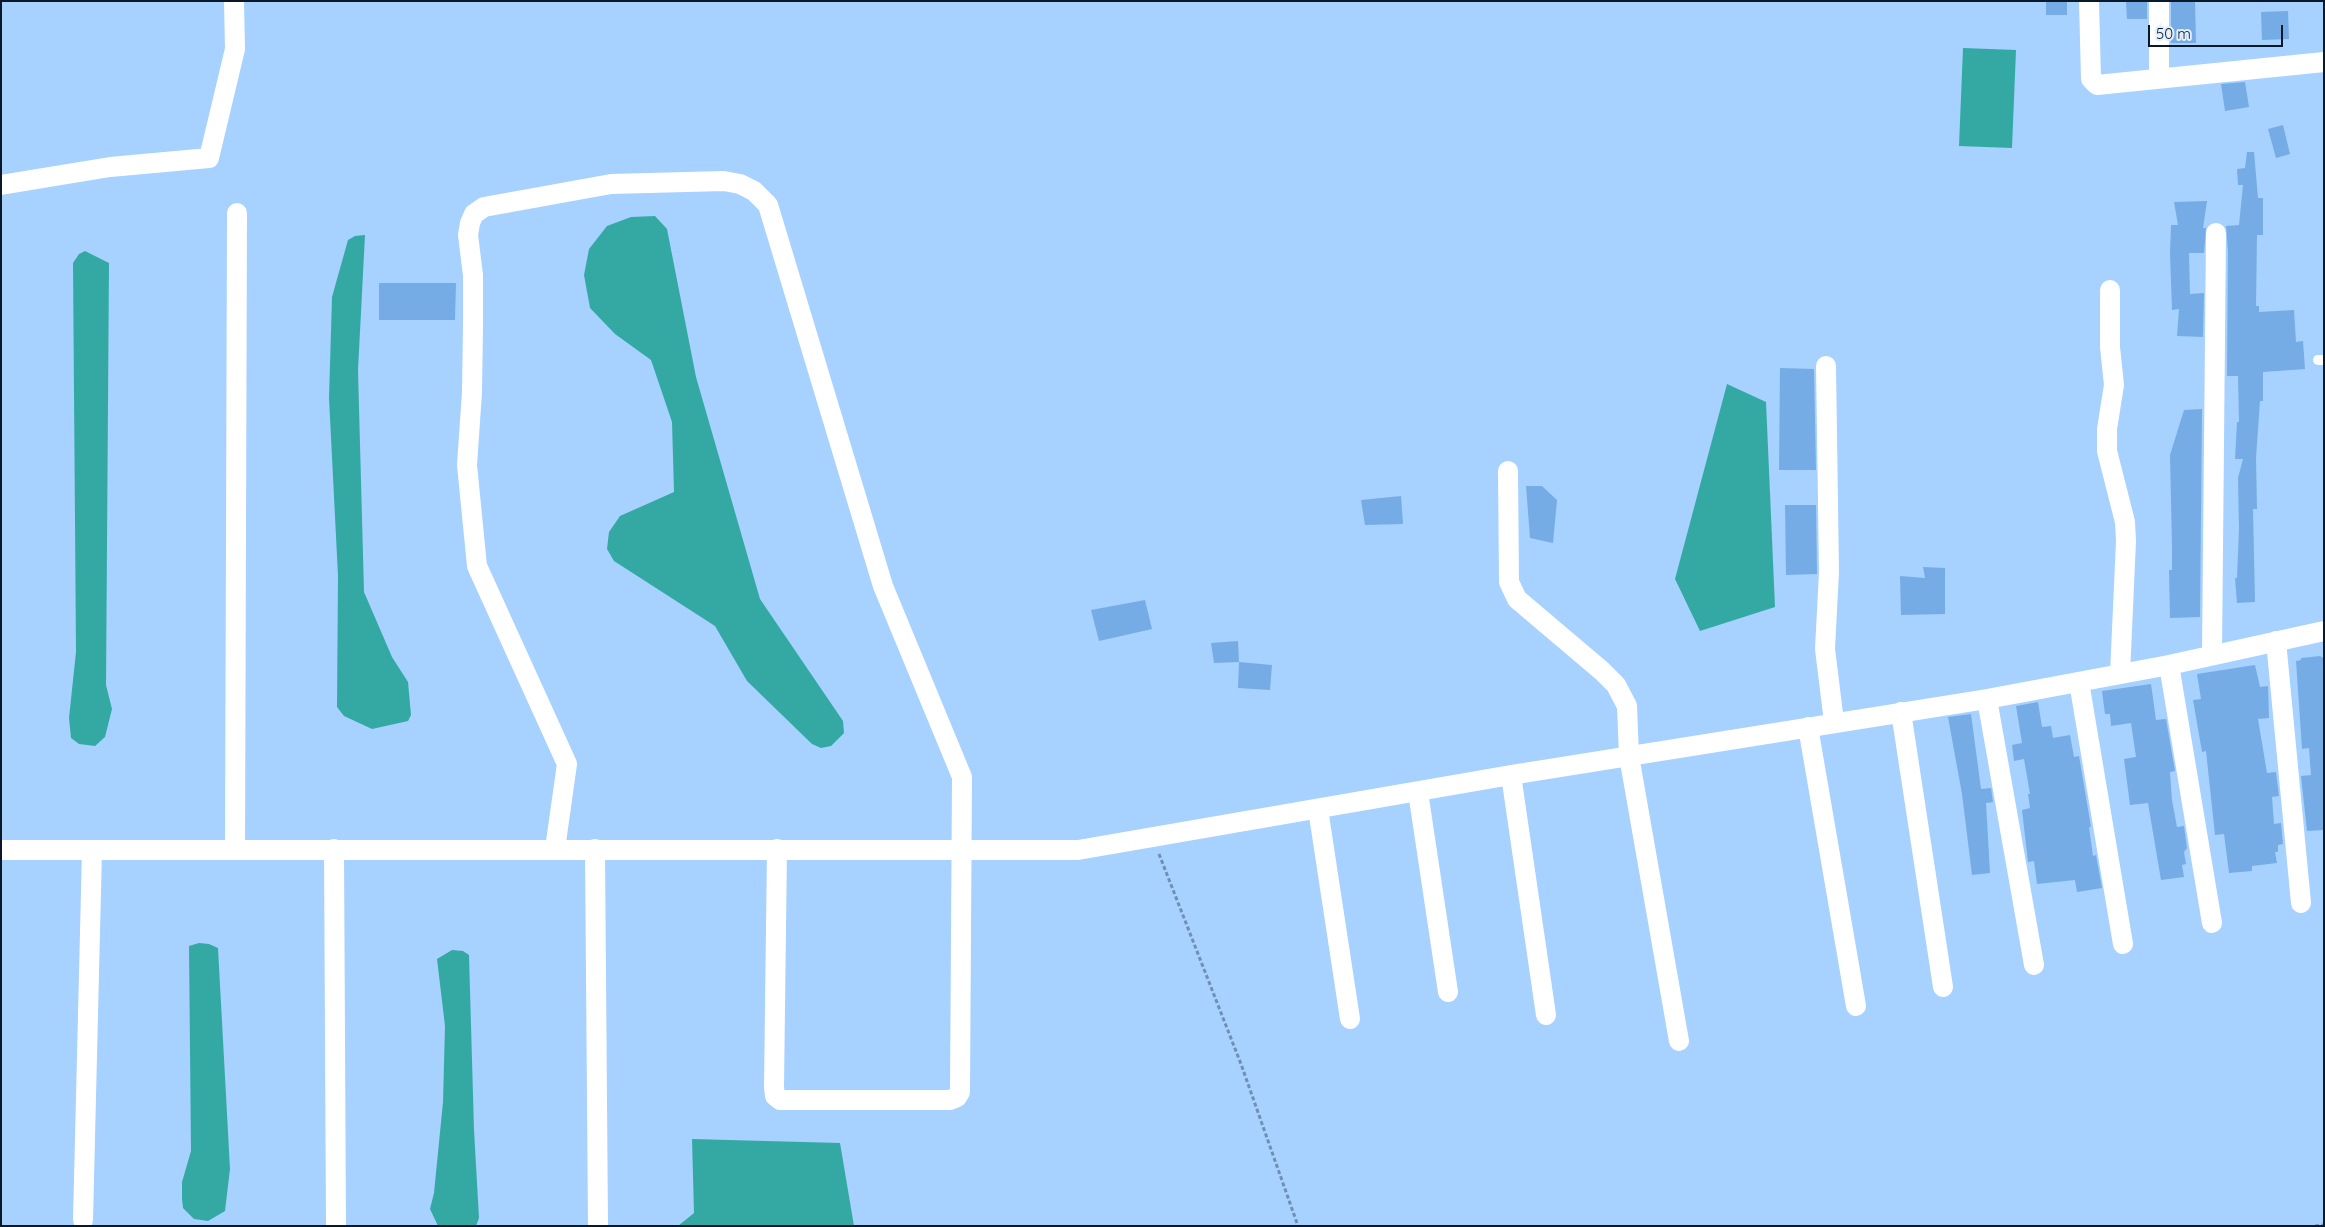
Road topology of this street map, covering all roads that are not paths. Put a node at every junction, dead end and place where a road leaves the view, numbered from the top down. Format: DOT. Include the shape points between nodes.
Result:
graph roads {
  1 [pos="234,1"];
  2 [pos="2089,1"];
  3 [pos="2160,1"];
  4 [pos="2324,62"];
  5 [pos="2159,78"];
  6 [pos="1,185"];
  7 [pos="236,213"];
  8 [pos="2216,233"];
  9 [pos="2110,290"];
  10 [pos="1826,366"];
  11 [pos="1508,471"];
  12 [pos="2324,631"];
  13 [pos="2276,641"];
  14 [pos="2212,654"];
  15 [pos="2169,665"];
  16 [pos="2120,674"];
  17 [pos="2078,682"];
  18 [pos="1987,699"];
  19 [pos="1901,712"];
  20 [pos="1834,722"];
  21 [pos="1808,727"];
  22 [pos="1629,756"];
  23 [pos="1511,776"];
  24 [pos="1418,792"];
  25 [pos="1318,809"];
  26 [pos="334,849"];
  27 [pos="595,849"];
  28 [pos="777,849"];
  29 [pos="962,849"];
  30 [pos="1,850"];
  31 [pos="92,850"];
  32 [pos="235,850"];
  33 [pos="554,850"];
  34 [pos="2301,903"];
  35 [pos="2212,923"];
  36 [pos="2123,944"];
  37 [pos="2034,966"];
  38 [pos="1943,987"];
  39 [pos="1448,992"];
  40 [pos="1856,1006"];
  41 [pos="1546,1015"];
  42 [pos="1350,1019"];
  43 [pos="1680,1040"];
  44 [pos="83,1220"];
  45 [pos="336,1226"];
  46 [pos="598,1226"];
  1 -- 6 [label="street" via="235,49 209,158 110,167"];
  2 -- 5 [label="street" via="2093,82"];
  3 -- 5 [label="street"];
  4 -- 5 [label="street"];
  7 -- 32 [label="street"];
  8 -- 14 [label="street"];
  9 -- 16 [label="street" via="2114,385 2107,451 2125,522 2126,541"];
  10 -- 20 [label="street" via="1829,572 1825,649"];
  11 -- 22 [label="street" via="1509,582 1517,599 1616,685 1627,706"];
  12 -- 13 [label="street"];
  13 -- 14 [label="street"];
  13 -- 34 [label="street"];
  14 -- 15 [label="street"];
  15 -- 16 [label="street"];
  15 -- 35 [label="street"];
  16 -- 17 [label="street"];
  17 -- 18 [label="street"];
  17 -- 36 [label="street"];
  18 -- 19 [label="street"];
  18 -- 37 [label="street"];
  19 -- 20 [label="street"];
  19 -- 38 [label="street"];
  20 -- 21 [label="street"];
  21 -- 22 [label="street"];
  21 -- 40 [label="street"];
  22 -- 23 [label="street"];
  22 -- 43 [label="street"];
  23 -- 24 [label="street"];
  23 -- 41 [label="street"];
  24 -- 25 [label="street"];
  24 -- 39 [label="street"];
  25 -- 29 [label="street" via="1078,850"];
  25 -- 42 [label="street"];
  26 -- 32 [label="street"];
  26 -- 33 [label="street"];
  26 -- 45 [label="street"];
  27 -- 28 [label="street"];
  27 -- 33 [label="street"];
  27 -- 46 [label="street"];
  28 -- 29 [label="street"];
  28 -- 29 [label="street" via="775,1096 780,1100 950,1100 960,1092"];
  29 -- 33 [label="street" via="962,777 883,586 768,205 754,191 724,180 611,184 484,207 474,214 470,223 468,235 474,275 467,465 477,566 567,764"];
  30 -- 31 [label="street"];
  31 -- 32 [label="street"];
  31 -- 44 [label="street"];
}
